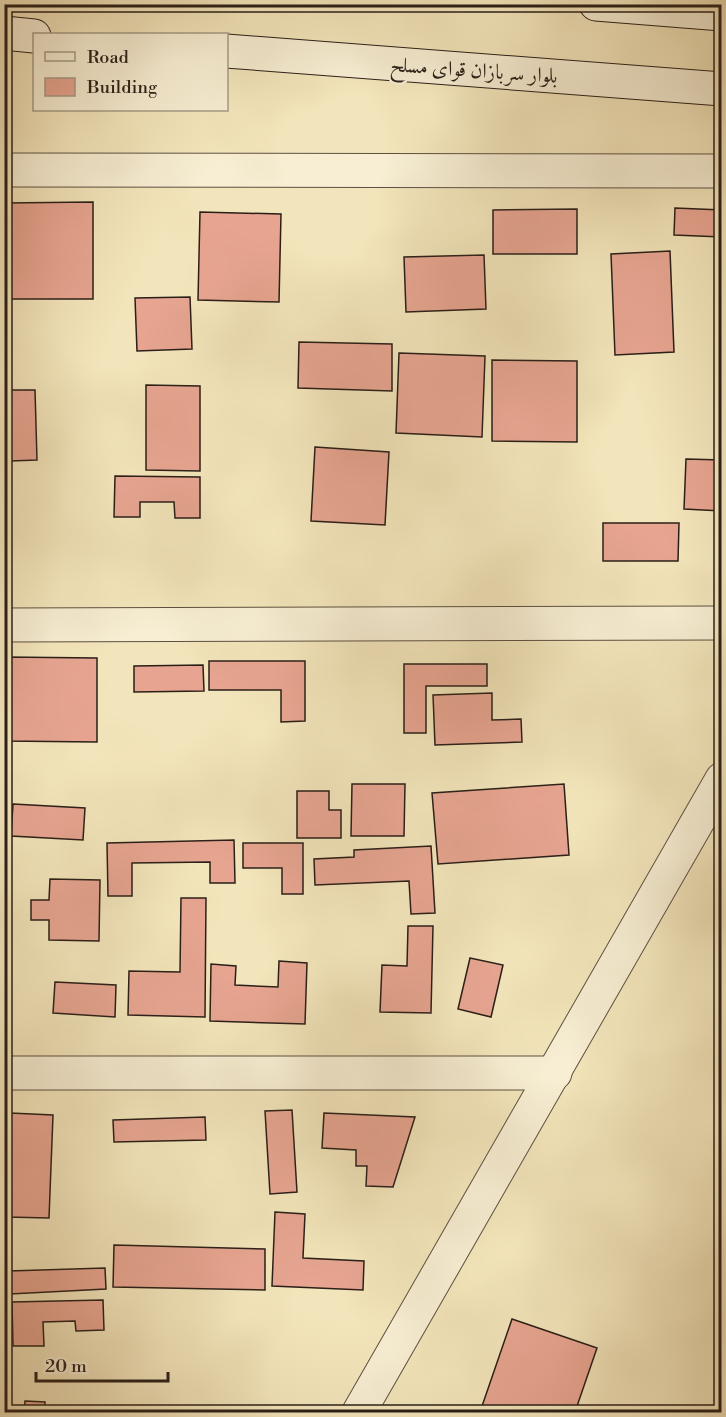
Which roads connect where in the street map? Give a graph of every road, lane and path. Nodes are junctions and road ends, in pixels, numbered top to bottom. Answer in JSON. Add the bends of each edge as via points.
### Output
{"nodes":[{"id":1,"x":596,"y":4,"type":"edge"},
{"id":2,"x":722,"y":14,"type":"edge"},
{"id":3,"x":4,"y":33,"type":"edge"},
{"id":4,"x":33,"y":36,"type":"edge"},
{"id":5,"x":228,"y":51,"type":"edge"},
{"id":6,"x":722,"y":89,"type":"edge"},
{"id":7,"x":4,"y":170,"type":"edge"},
{"id":8,"x":722,"y":171,"type":"edge"},
{"id":9,"x":722,"y":623,"type":"edge"},
{"id":10,"x":4,"y":625,"type":"edge"},
{"id":11,"x":722,"y":779,"type":"edge"},
{"id":12,"x":4,"y":1073,"type":"edge"},
{"id":13,"x":555,"y":1073,"type":"junction"},
{"id":14,"x":359,"y":1413,"type":"edge"}],
"edges":[{"from":1,"to":2,"type":"street"},
{"from":3,"to":4,"type":"street"},
{"from":5,"to":6,"type":"street","name":"بلوار سربازان قوای مسلح"},
{"from":7,"to":8,"type":"street"},
{"from":9,"to":10,"type":"street"},
{"from":11,"to":13,"type":"street"},
{"from":12,"to":13,"type":"street"},
{"from":13,"to":14,"type":"street"}]}
